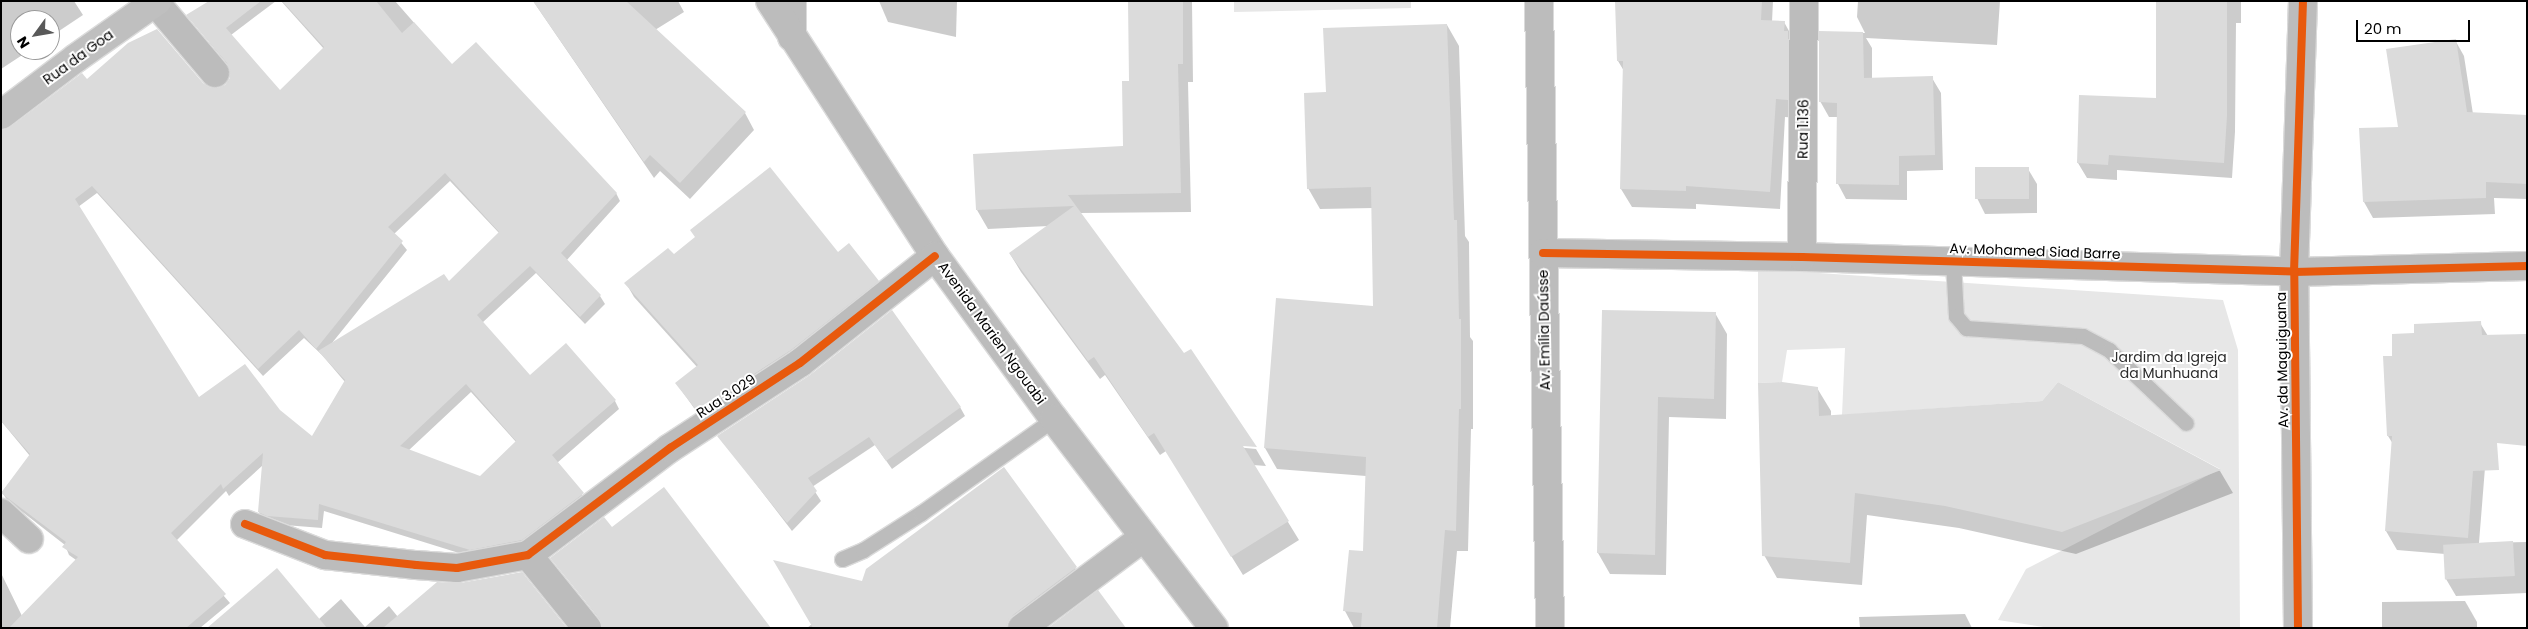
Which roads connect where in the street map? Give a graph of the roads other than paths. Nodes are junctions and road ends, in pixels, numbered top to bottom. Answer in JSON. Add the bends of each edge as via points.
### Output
{"nodes":[{"id":1,"x":770,"y":1,"type":"edge"},
{"id":2,"x":792,"y":1,"type":"edge"},
{"id":3,"x":1539,"y":1,"type":"edge"},
{"id":4,"x":1804,"y":1,"type":"edge"},
{"id":5,"x":2303,"y":1,"type":"edge"},
{"id":6,"x":156,"y":2,"type":"edge"},
{"id":7,"x":792,"y":37,"type":"junction"},
{"id":8,"x":215,"y":73,"type":"dead end"},
{"id":9,"x":1,"y":115,"type":"edge"},
{"id":10,"x":1543,"y":253,"type":"junction"},
{"id":11,"x":935,"y":256,"type":"junction"},
{"id":12,"x":1802,"y":256,"type":"junction"},
{"id":13,"x":1953,"y":261,"type":"junction"},
{"id":14,"x":2527,"y":266,"type":"edge"},
{"id":15,"x":2294,"y":272,"type":"junction"},
{"id":16,"x":1054,"y":419,"type":"junction"},
{"id":17,"x":2186,"y":423,"type":"dead end"},
{"id":18,"x":1,"y":513,"type":"edge"},
{"id":19,"x":245,"y":524,"type":"dead end"},
{"id":20,"x":1144,"y":537,"type":"junction"},
{"id":21,"x":29,"y":539,"type":"dead end"},
{"id":22,"x":528,"y":555,"type":"junction"},
{"id":23,"x":842,"y":559,"type":"dead end"},
{"id":24,"x":587,"y":628,"type":"edge"},
{"id":25,"x":1022,"y":628,"type":"edge"},
{"id":26,"x":1214,"y":628,"type":"edge"},
{"id":27,"x":1550,"y":628,"type":"edge"},
{"id":28,"x":2298,"y":628,"type":"edge"}],
"edges":[{"from":1,"to":7,"type":"street","name":"Avenida Marien Ngouabi"},
{"from":2,"to":7,"type":"street"},
{"from":3,"to":10,"type":"street","name":"Av. Emília Daússe"},
{"from":4,"to":12,"type":"street","name":"Rua 1.136"},
{"from":5,"to":15,"type":"street","name":"Av. da Maguiguana"},
{"from":6,"to":8,"type":"street"},
{"from":6,"to":9,"type":"street","name":"Rua da Goa"},
{"from":7,"to":11,"type":"street","name":"Avenida Marien Ngouabi"},
{"from":10,"to":12,"type":"street","name":"Av. Mohamed Siad Barre"},
{"from":10,"to":27,"type":"street","name":"Av. Emília Daússe"},
{"from":11,"to":16,"type":"street","name":"Avenida Marien Ngouabi"},
{"from":11,"to":22,"type":"street","name":"Rua 3.029","via":[[800,363],[670,448]]},
{"from":12,"to":13,"type":"street","name":"Av. Mohamed Siad Barre"},
{"from":13,"to":15,"type":"street","name":"Av. Mohamed Siad Barre"},
{"from":13,"to":17,"type":"lane","via":[[1956,316],[1966,328],[2083,336],[2109,350]]},
{"from":14,"to":15,"type":"street","name":"Av. Mohamed Siad Barre"},
{"from":15,"to":28,"type":"street","name":"Av. da Maguiguana"},
{"from":16,"to":20,"type":"street","name":"Avenida Marien Ngouabi"},
{"from":16,"to":23,"type":"lane","via":[[921,514]]},
{"from":18,"to":21,"type":"street"},
{"from":19,"to":22,"type":"street","via":[[325,555],[416,566],[457,568]]},
{"from":20,"to":25,"type":"street"},
{"from":20,"to":26,"type":"street","name":"Avenida Marien Ngouabi"},
{"from":22,"to":24,"type":"street"}]}
